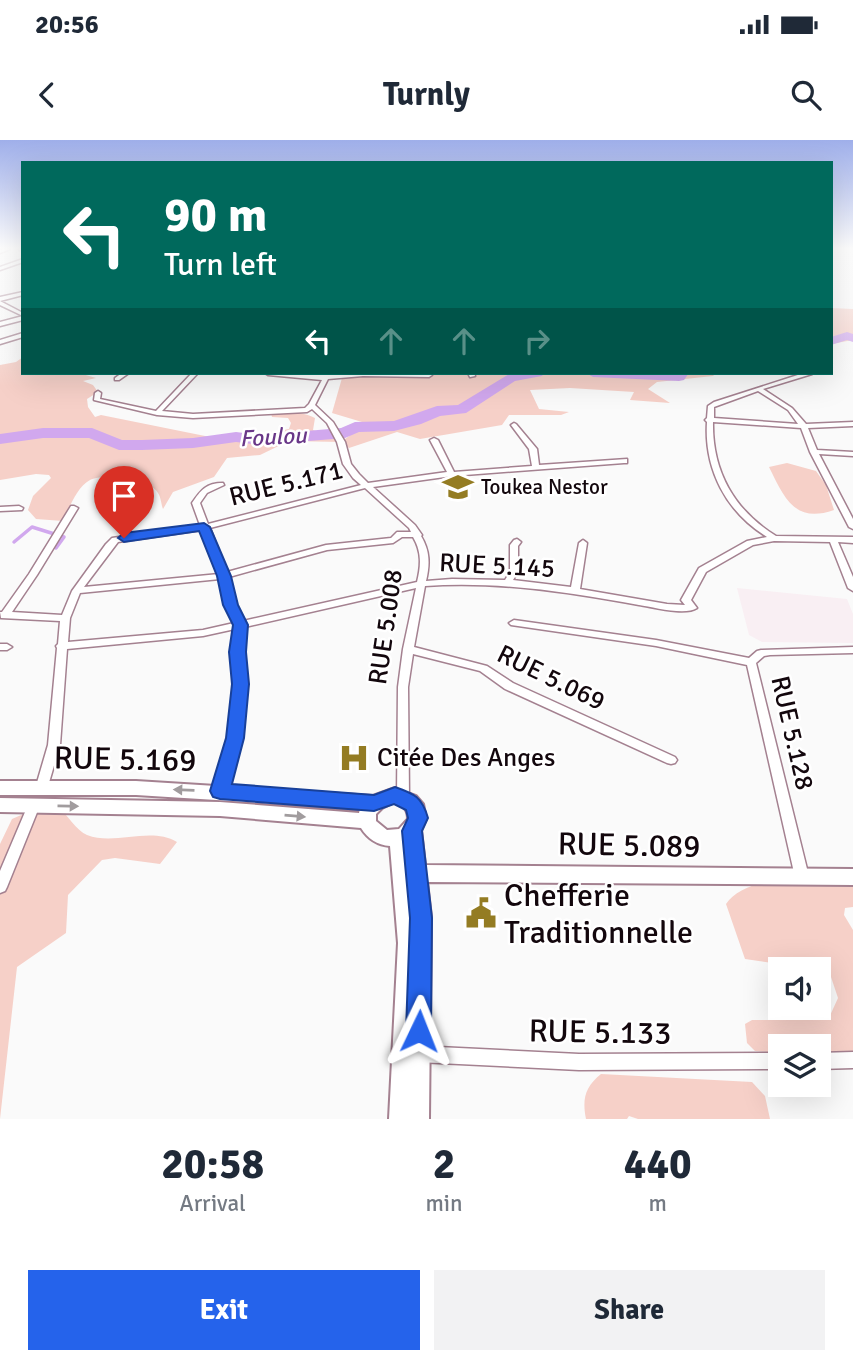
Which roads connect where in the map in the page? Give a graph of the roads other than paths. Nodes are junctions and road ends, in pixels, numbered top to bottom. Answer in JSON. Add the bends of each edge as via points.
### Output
{"nodes":[{"id":1,"x":18,"y":295,"type":"edge"},
{"id":2,"x":0,"y":301,"type":"edge"},
{"id":3,"x":21,"y":313,"type":"edge"},
{"id":4,"x":21,"y":314,"type":"edge"},
{"id":5,"x":0,"y":324,"type":"edge"},
{"id":6,"x":21,"y":336,"type":"edge"},
{"id":7,"x":0,"y":342,"type":"edge"},
{"id":8,"x":122,"y":375,"type":"edge"},
{"id":9,"x":193,"y":375,"type":"edge"},
{"id":10,"x":306,"y":375,"type":"edge"},
{"id":11,"x":344,"y":375,"type":"edge"},
{"id":12,"x":396,"y":375,"type":"edge"},
{"id":13,"x":804,"y":375,"type":"edge"},
{"id":14,"x":325,"y":376,"type":"edge"},
{"id":15,"x":429,"y":376,"type":"dead end"},
{"id":16,"x":117,"y":379,"type":"dead end"},
{"id":17,"x":760,"y":390,"type":"junction"},
{"id":18,"x":98,"y":393,"type":"dead end"},
{"id":19,"x":312,"y":405,"type":"junction"},
{"id":20,"x":157,"y":413,"type":"junction"},
{"id":21,"x":708,"y":420,"type":"junction"},
{"id":22,"x":853,"y":424,"type":"edge"},
{"id":23,"x":514,"y":425,"type":"dead end"},
{"id":24,"x":804,"y":426,"type":"junction"},
{"id":25,"x":434,"y":440,"type":"dead end"},
{"id":26,"x":814,"y":452,"type":"junction"},
{"id":27,"x":853,"y":454,"type":"edge"},
{"id":28,"x":624,"y":461,"type":"dead end"},
{"id":29,"x":536,"y":467,"type":"junction"},
{"id":30,"x":452,"y":474,"type":"junction"},
{"id":31,"x":220,"y":485,"type":"dead end"},
{"id":32,"x":365,"y":486,"type":"junction"},
{"id":33,"x":19,"y":508,"type":"dead end"},
{"id":34,"x":74,"y":508,"type":"dead end"},
{"id":35,"x":0,"y":509,"type":"edge"},
{"id":36,"x":204,"y":527,"type":"junction"},
{"id":37,"x":853,"y":527,"type":"edge"},
{"id":38,"x":418,"y":535,"type":"junction"},
{"id":39,"x":774,"y":538,"type":"junction"},
{"id":40,"x":833,"y":539,"type":"junction"},
{"id":41,"x":853,"y":540,"type":"edge"},
{"id":42,"x":517,"y":542,"type":"dead end"},
{"id":43,"x":583,"y":542,"type":"dead end"},
{"id":44,"x":224,"y":576,"type":"junction"},
{"id":45,"x":507,"y":583,"type":"junction"},
{"id":46,"x":421,"y":584,"type":"junction"},
{"id":47,"x":853,"y":588,"type":"edge"},
{"id":48,"x":77,"y":591,"type":"junction"},
{"id":49,"x":575,"y":591,"type":"junction"},
{"id":50,"x":2,"y":615,"type":"edge"},
{"id":51,"x":65,"y":618,"type":"junction"},
{"id":52,"x":514,"y":623,"type":"dead end"},
{"id":53,"x":240,"y":625,"type":"junction"},
{"id":54,"x":61,"y":646,"type":"junction"},
{"id":55,"x":408,"y":649,"type":"junction"},
{"id":56,"x":853,"y":650,"type":"edge"},
{"id":57,"x":751,"y":662,"type":"junction"},
{"id":58,"x":671,"y":760,"type":"dead end"},
{"id":59,"x":42,"y":786,"type":"junction"},
{"id":60,"x":0,"y":788,"type":"edge"},
{"id":61,"x":220,"y":791,"type":"junction"},
{"id":62,"x":402,"y":797,"type":"junction"},
{"id":63,"x":374,"y":803,"type":"junction"},
{"id":64,"x":0,"y":805,"type":"edge"},
{"id":65,"x":34,"y":805,"type":"junction"},
{"id":66,"x":367,"y":821,"type":"junction"},
{"id":67,"x":405,"y":834,"type":"junction"},
{"id":68,"x":411,"y":872,"type":"junction"},
{"id":69,"x":802,"y":877,"type":"junction"},
{"id":70,"x":853,"y":877,"type":"edge"},
{"id":71,"x":0,"y":887,"type":"edge"},
{"id":72,"x":418,"y":1054,"type":"junction"},
{"id":73,"x":853,"y":1060,"type":"edge"},
{"id":74,"x":768,"y":1061,"type":"edge"},
{"id":75,"x":831,"y":1061,"type":"edge"},
{"id":76,"x":401,"y":1119,"type":"edge"},
{"id":77,"x":417,"y":1119,"type":"edge"}],
"edges":[{"from":1,"to":2,"type":"street"},
{"from":2,"to":3,"type":"street"},
{"from":4,"to":5,"type":"street"},
{"from":6,"to":7,"type":"street"},
{"from":8,"to":16,"type":"street"},
{"from":9,"to":20,"type":"street"},
{"from":10,"to":14,"type":"street"},
{"from":11,"to":14,"type":"street"},
{"from":12,"to":15,"type":"street"},
{"from":13,"to":17,"type":"street"},
{"from":14,"to":19,"type":"street"},
{"from":17,"to":21,"type":"street","via":[[713,402]]},
{"from":17,"to":24,"type":"street","via":[[790,410]]},
{"from":18,"to":20,"type":"street","via":[[97,400]]},
{"from":19,"to":20,"type":"street","via":[[307,410],[193,416]]},
{"from":19,"to":32,"type":"street","name":"RUE 5.008","via":[[330,422],[342,455]]},
{"from":21,"to":24,"type":"street"},
{"from":21,"to":39,"type":"street","via":[[712,459],[723,481],[756,528]]},
{"from":22,"to":24,"type":"street"},
{"from":23,"to":29,"type":"street","via":[[533,449]]},
{"from":24,"to":26,"type":"street"},
{"from":25,"to":30,"type":"street"},
{"from":26,"to":27,"type":"street"},
{"from":26,"to":37,"type":"street"},
{"from":28,"to":29,"type":"street","name":"RUE 5.171"},
{"from":29,"to":30,"type":"street","name":"RUE 5.171"},
{"from":30,"to":32,"type":"street","name":"RUE 5.171"},
{"from":31,"to":36,"type":"street","via":[[204,491],[196,503]]},
{"from":32,"to":36,"type":"street","name":"RUE 5.171"},
{"from":32,"to":38,"type":"street","name":"RUE 5.008"},
{"from":33,"to":35,"type":"street"},
{"from":34,"to":50,"type":"street"},
{"from":36,"to":44,"type":"street"},
{"from":36,"to":48,"type":"street","name":"RUE 5.171","via":[[115,540]]},
{"from":38,"to":44,"type":"street","via":[[400,534],[393,540],[326,548]]},
{"from":38,"to":46,"type":"street","name":"RUE 5.008","via":[[425,566]]},
{"from":39,"to":40,"type":"street","name":"RUE 5.145"},
{"from":39,"to":49,"type":"street","name":"RUE 5.145","via":[[750,543],[702,570],[685,600],[692,608]]},
{"from":40,"to":41,"type":"street","name":"RUE 5.145"},
{"from":40,"to":47,"type":"street"},
{"from":42,"to":45,"type":"street","via":[[514,572]]},
{"from":43,"to":49,"type":"street"},
{"from":44,"to":48,"type":"street"},
{"from":44,"to":53,"type":"street"},
{"from":45,"to":46,"type":"street","name":"RUE 5.145"},
{"from":45,"to":49,"type":"street","name":"RUE 5.145"},
{"from":46,"to":53,"type":"street","name":"RUE 5.145"},
{"from":46,"to":55,"type":"street","name":"RUE 5.008"},
{"from":48,"to":51,"type":"street","name":"RUE 5.171"},
{"from":50,"to":51,"type":"street"},
{"from":51,"to":54,"type":"street","name":"RUE 5.171"},
{"from":52,"to":57,"type":"street"},
{"from":53,"to":54,"type":"street","name":"RUE 5.145"},
{"from":53,"to":61,"type":"street","via":[[240,709]]},
{"from":54,"to":59,"type":"street","name":"RUE 5.171","via":[[54,745]]},
{"from":55,"to":58,"type":"street","name":"RUE 5.069","via":[[483,668],[509,686]]},
{"from":55,"to":62,"type":"street","name":"RUE 5.008"},
{"from":56,"to":57,"type":"street","name":"RUE 5.128","via":[[761,653]]},
{"from":57,"to":69,"type":"street","name":"RUE 5.128"},
{"from":59,"to":60,"type":"main road","name":"RUE 5.169"},
{"from":61,"to":59,"type":"main road","name":"RUE 5.169","one_way":true},
{"from":61,"to":63,"type":"main road","name":"RUE 5.169"},
{"from":62,"to":63,"type":"main road","via":[[387,796]]},
{"from":62,"to":67,"type":"main road","via":[[414,805],[418,818]]},
{"from":63,"to":66,"type":"main road"},
{"from":64,"to":65,"type":"main road","name":"RUE 5.169"},
{"from":65,"to":66,"type":"main road","name":"RUE 5.169","one_way":true,"via":[[220,809]]},
{"from":65,"to":71,"type":"street"},
{"from":66,"to":67,"type":"main road","via":[[382,837]]},
{"from":67,"to":68,"type":"main road"},
{"from":68,"to":69,"type":"main road","name":"RUE 5.089"},
{"from":68,"to":72,"type":"main road","via":[[422,952]]},
{"from":68,"to":76,"type":"main road"},
{"from":69,"to":70,"type":"main road","name":"RUE 5.089"},
{"from":72,"to":74,"type":"street","name":"RUE 5.133","via":[[579,1062]]},
{"from":72,"to":77,"type":"main road"},
{"from":73,"to":75,"type":"street"}]}
